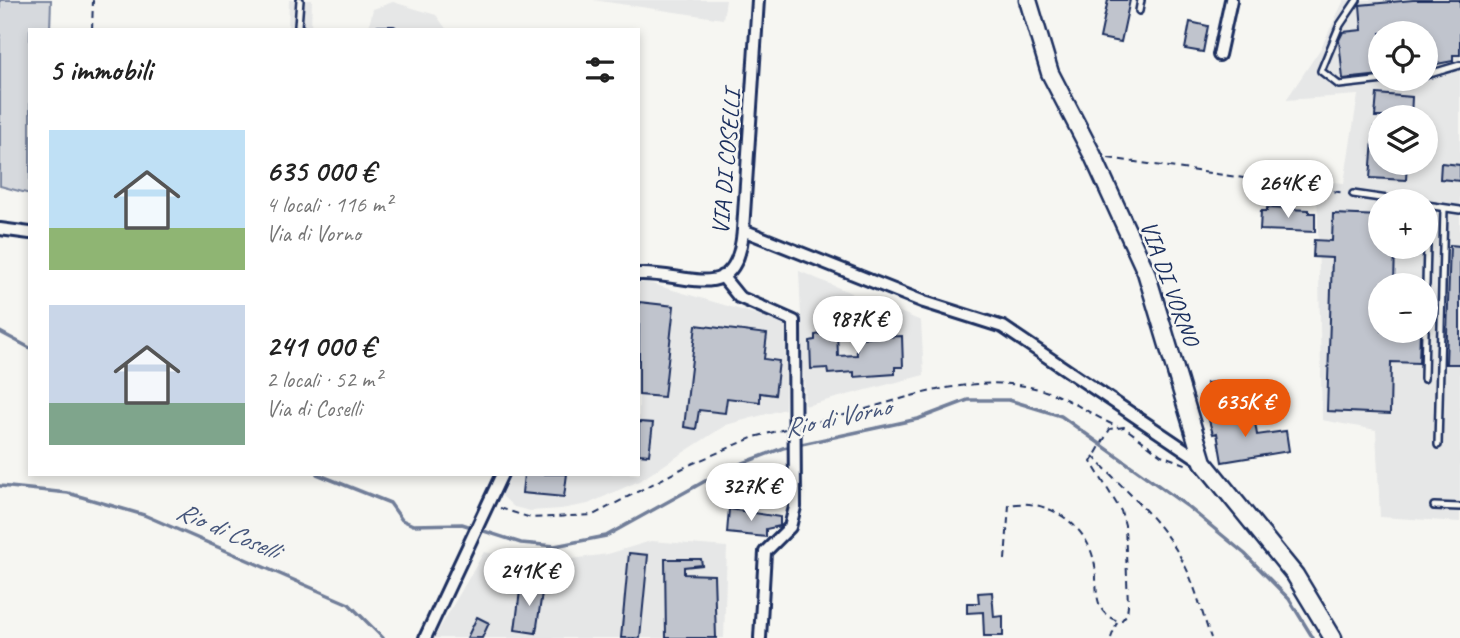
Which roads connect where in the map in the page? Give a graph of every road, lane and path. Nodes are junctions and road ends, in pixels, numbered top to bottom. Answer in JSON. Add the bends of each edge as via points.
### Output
{"nodes":[{"id":1,"x":93,"y":0,"type":"edge"},
{"id":2,"x":300,"y":0,"type":"edge"},
{"id":3,"x":758,"y":0,"type":"edge"},
{"id":4,"x":1028,"y":0,"type":"edge"},
{"id":5,"x":1141,"y":0,"type":"edge"},
{"id":6,"x":1231,"y":0,"type":"edge"},
{"id":7,"x":1357,"y":0,"type":"edge"},
{"id":8,"x":1139,"y":11,"type":"dead end"},
{"id":9,"x":92,"y":28,"type":"edge"},
{"id":10,"x":299,"y":28,"type":"edge"},
{"id":11,"x":1219,"y":55,"type":"dead end"},
{"id":12,"x":1460,"y":65,"type":"edge"},
{"id":13,"x":1438,"y":71,"type":"edge"},
{"id":14,"x":1368,"y":82,"type":"edge"},
{"id":15,"x":1093,"y":156,"type":"junction"},
{"id":16,"x":1353,"y":194,"type":"joint"},
{"id":17,"x":1368,"y":196,"type":"edge"},
{"id":18,"x":1438,"y":207,"type":"edge"},
{"id":19,"x":1444,"y":208,"type":"junction"},
{"id":20,"x":1460,"y":210,"type":"edge"},
{"id":21,"x":0,"y":229,"type":"edge"},
{"id":22,"x":743,"y":230,"type":"junction"},
{"id":23,"x":28,"y":233,"type":"edge"},
{"id":24,"x":640,"y":274,"type":"edge"},
{"id":25,"x":722,"y":276,"type":"junction"},
{"id":26,"x":1425,"y":343,"type":"edge"},
{"id":27,"x":1424,"y":379,"type":"dead end"},
{"id":28,"x":1118,"y":427,"type":"junction"},
{"id":29,"x":795,"y":432,"type":"junction"},
{"id":30,"x":1438,"y":445,"type":"dead end"},
{"id":31,"x":1092,"y":455,"type":"junction"},
{"id":32,"x":1203,"y":462,"type":"junction"},
{"id":33,"x":501,"y":476,"type":"edge"},
{"id":34,"x":487,"y":503,"type":"junction"},
{"id":35,"x":1434,"y":506,"type":"dead end"},
{"id":36,"x":1460,"y":507,"type":"edge"},
{"id":37,"x":1005,"y":560,"type":"dead end"},
{"id":38,"x":1118,"y":621,"type":"junction"},
{"id":39,"x":425,"y":638,"type":"edge"},
{"id":40,"x":760,"y":638,"type":"edge"},
{"id":41,"x":1111,"y":638,"type":"edge"},
{"id":42,"x":1211,"y":638,"type":"edge"},
{"id":43,"x":1333,"y":638,"type":"edge"}],
"edges":[{"from":1,"to":9,"type":"path"},
{"from":2,"to":10,"type":"lane"},
{"from":3,"to":22,"type":"street","name":"VIA DI COSELLI"},
{"from":4,"to":15,"type":"street","name":"VIA DI VORNO","via":[[1050,73]]},
{"from":5,"to":8,"type":"lane"},
{"from":6,"to":11,"type":"street"},
{"from":7,"to":14,"type":"lane","via":[[1340,25],[1321,71],[1339,85]]},
{"from":12,"to":13,"type":"lane"},
{"from":15,"to":16,"type":"path"},
{"from":15,"to":32,"type":"street","name":"VIA DI VORNO","via":[[1164,322]]},
{"from":16,"to":17,"type":"lane"},
{"from":18,"to":19,"type":"lane"},
{"from":19,"to":20,"type":"lane"},
{"from":19,"to":30,"type":"lane"},
{"from":21,"to":23,"type":"street"},
{"from":22,"to":25,"type":"street","name":"VIA DI COSELLI","via":[[738,257]]},
{"from":22,"to":32,"type":"street","via":[[924,302],[1003,327]]},
{"from":24,"to":25,"type":"street","via":[[708,283]]},
{"from":25,"to":29,"type":"street","via":[[739,297],[794,321]]},
{"from":26,"to":27,"type":"lane"},
{"from":28,"to":29,"type":"path","via":[[1044,390],[988,384],[961,386]]},
{"from":28,"to":31,"type":"path","via":[[1110,429]]},
{"from":28,"to":32,"type":"path","via":[[1173,461],[1187,465]]},
{"from":29,"to":34,"type":"path","via":[[754,437],[593,514],[531,518]]},
{"from":29,"to":40,"type":"street","via":[[794,519],[765,552]]},
{"from":31,"to":38,"type":"path","via":[[1094,470],[1125,525],[1128,605],[1127,614]]},
{"from":31,"to":42,"type":"path","via":[[1125,486],[1171,542],[1192,582]]},
{"from":32,"to":43,"type":"street","name":"VIA DI VORNO","via":[[1295,575]]},
{"from":33,"to":34,"type":"street"},
{"from":34,"to":39,"type":"street"},
{"from":35,"to":36,"type":"lane"},
{"from":37,"to":38,"type":"path","via":[[1009,505],[1026,502],[1050,507],[1084,539],[1093,556],[1099,605]]},
{"from":38,"to":41,"type":"path"}]}
